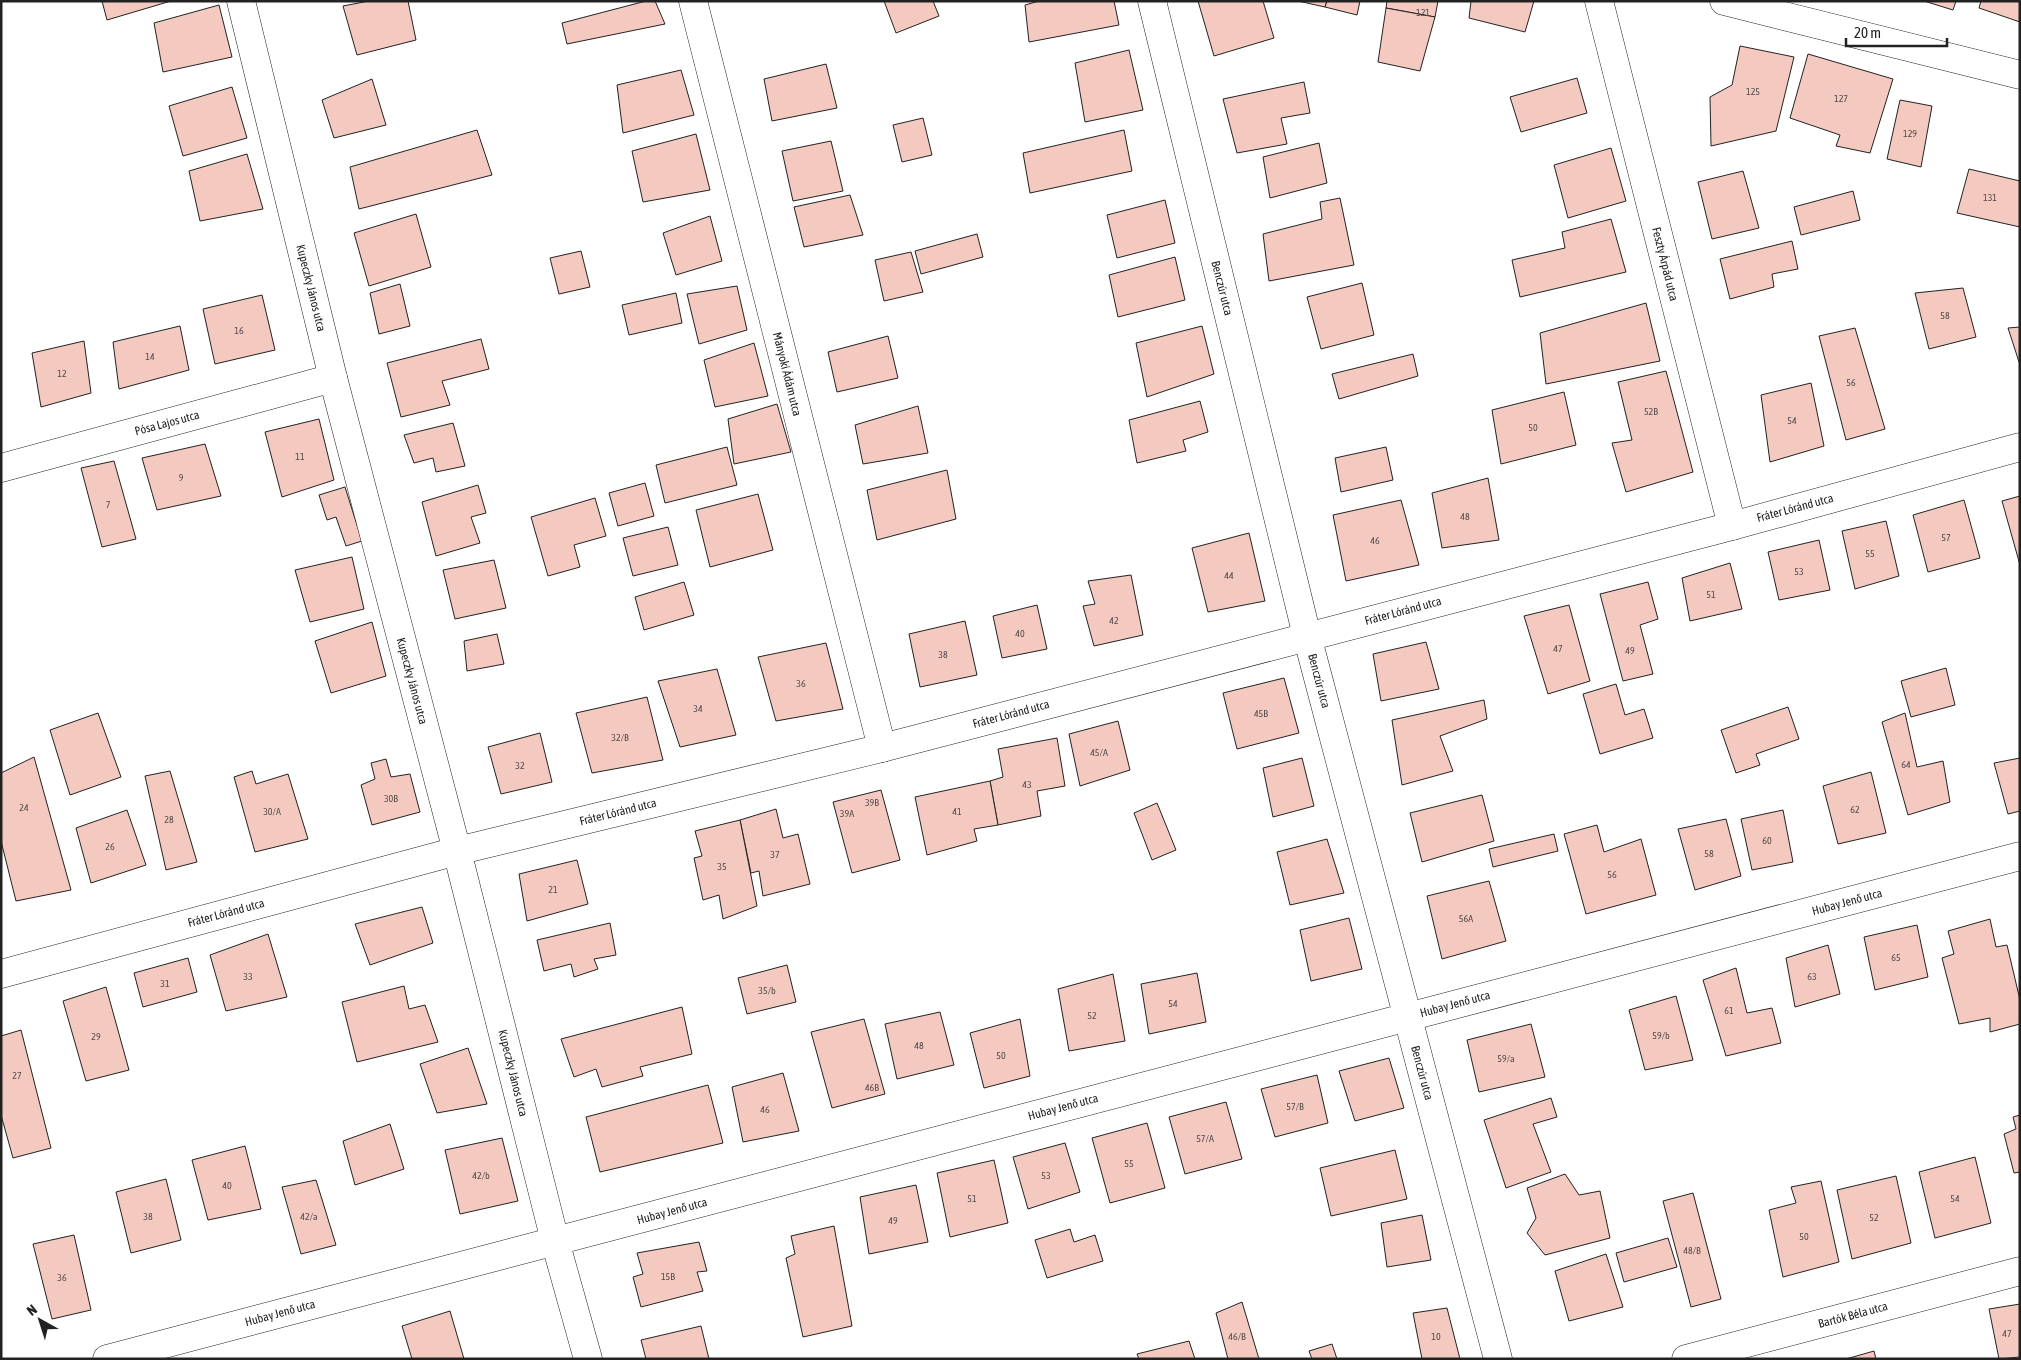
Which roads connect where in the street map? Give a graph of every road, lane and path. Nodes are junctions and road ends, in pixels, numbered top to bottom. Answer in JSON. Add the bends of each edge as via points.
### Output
{"nodes":[{"id":1,"x":241,"y":1,"type":"edge"},
{"id":2,"x":693,"y":1,"type":"edge"},
{"id":3,"x":1152,"y":1,"type":"edge"},
{"id":4,"x":1599,"y":1,"type":"edge"},
{"id":5,"x":1724,"y":1,"type":"edge"},
{"id":6,"x":2020,"y":75,"type":"edge"},
{"id":7,"x":333,"y":378,"type":"junction"},
{"id":8,"x":2020,"y":447,"type":"edge"},
{"id":9,"x":1,"y":468,"type":"edge"},
{"id":10,"x":1732,"y":526,"type":"junction"},
{"id":11,"x":1308,"y":636,"type":"junction"},
{"id":12,"x":882,"y":748,"type":"junction"},
{"id":13,"x":457,"y":851,"type":"junction"},
{"id":14,"x":2020,"y":856,"type":"edge"},
{"id":15,"x":1,"y":974,"type":"edge"},
{"id":16,"x":1407,"y":1017,"type":"junction"},
{"id":17,"x":555,"y":1241,"type":"junction"},
{"id":18,"x":2020,"y":1271,"type":"edge"},
{"id":19,"x":107,"y":1359,"type":"edge"},
{"id":20,"x":588,"y":1359,"type":"edge"},
{"id":21,"x":1498,"y":1359,"type":"edge"},
{"id":22,"x":1686,"y":1359,"type":"edge"}],
"edges":[{"from":1,"to":7,"type":"street","name":"Kupeczky János utca"},
{"from":2,"to":12,"type":"street","name":"Mányoki Ádám utca"},
{"from":3,"to":11,"type":"street","name":"Benczúr utca"},
{"from":4,"to":10,"type":"street","name":"Feszty Árpád utca"},
{"from":5,"to":6,"type":"street"},
{"from":7,"to":9,"type":"street","name":"Pósa Lajos utca"},
{"from":7,"to":13,"type":"street","name":"Kupeczky János utca"},
{"from":8,"to":10,"type":"street","name":"Fráter Lóránd utca"},
{"from":10,"to":11,"type":"street","name":"Fráter Lóránd utca"},
{"from":11,"to":12,"type":"street","name":"Fráter Lóránd utca"},
{"from":11,"to":16,"type":"street","name":"Benczúr utca"},
{"from":12,"to":13,"type":"street","name":"Fráter Lóránd utca"},
{"from":13,"to":15,"type":"street","name":"Fráter Lóránd utca"},
{"from":13,"to":17,"type":"street","name":"Kupeczky János utca"},
{"from":14,"to":16,"type":"street","name":"Hubay Jenő utca"},
{"from":16,"to":17,"type":"street","name":"Hubay Jenő utca"},
{"from":16,"to":21,"type":"street","name":"Benczúr utca"},
{"from":17,"to":19,"type":"street","name":"Hubay Jenő utca"},
{"from":17,"to":20,"type":"street","name":"Kupeczky János utca"},
{"from":18,"to":22,"type":"street","name":"Bartók Béla utca"}]}
